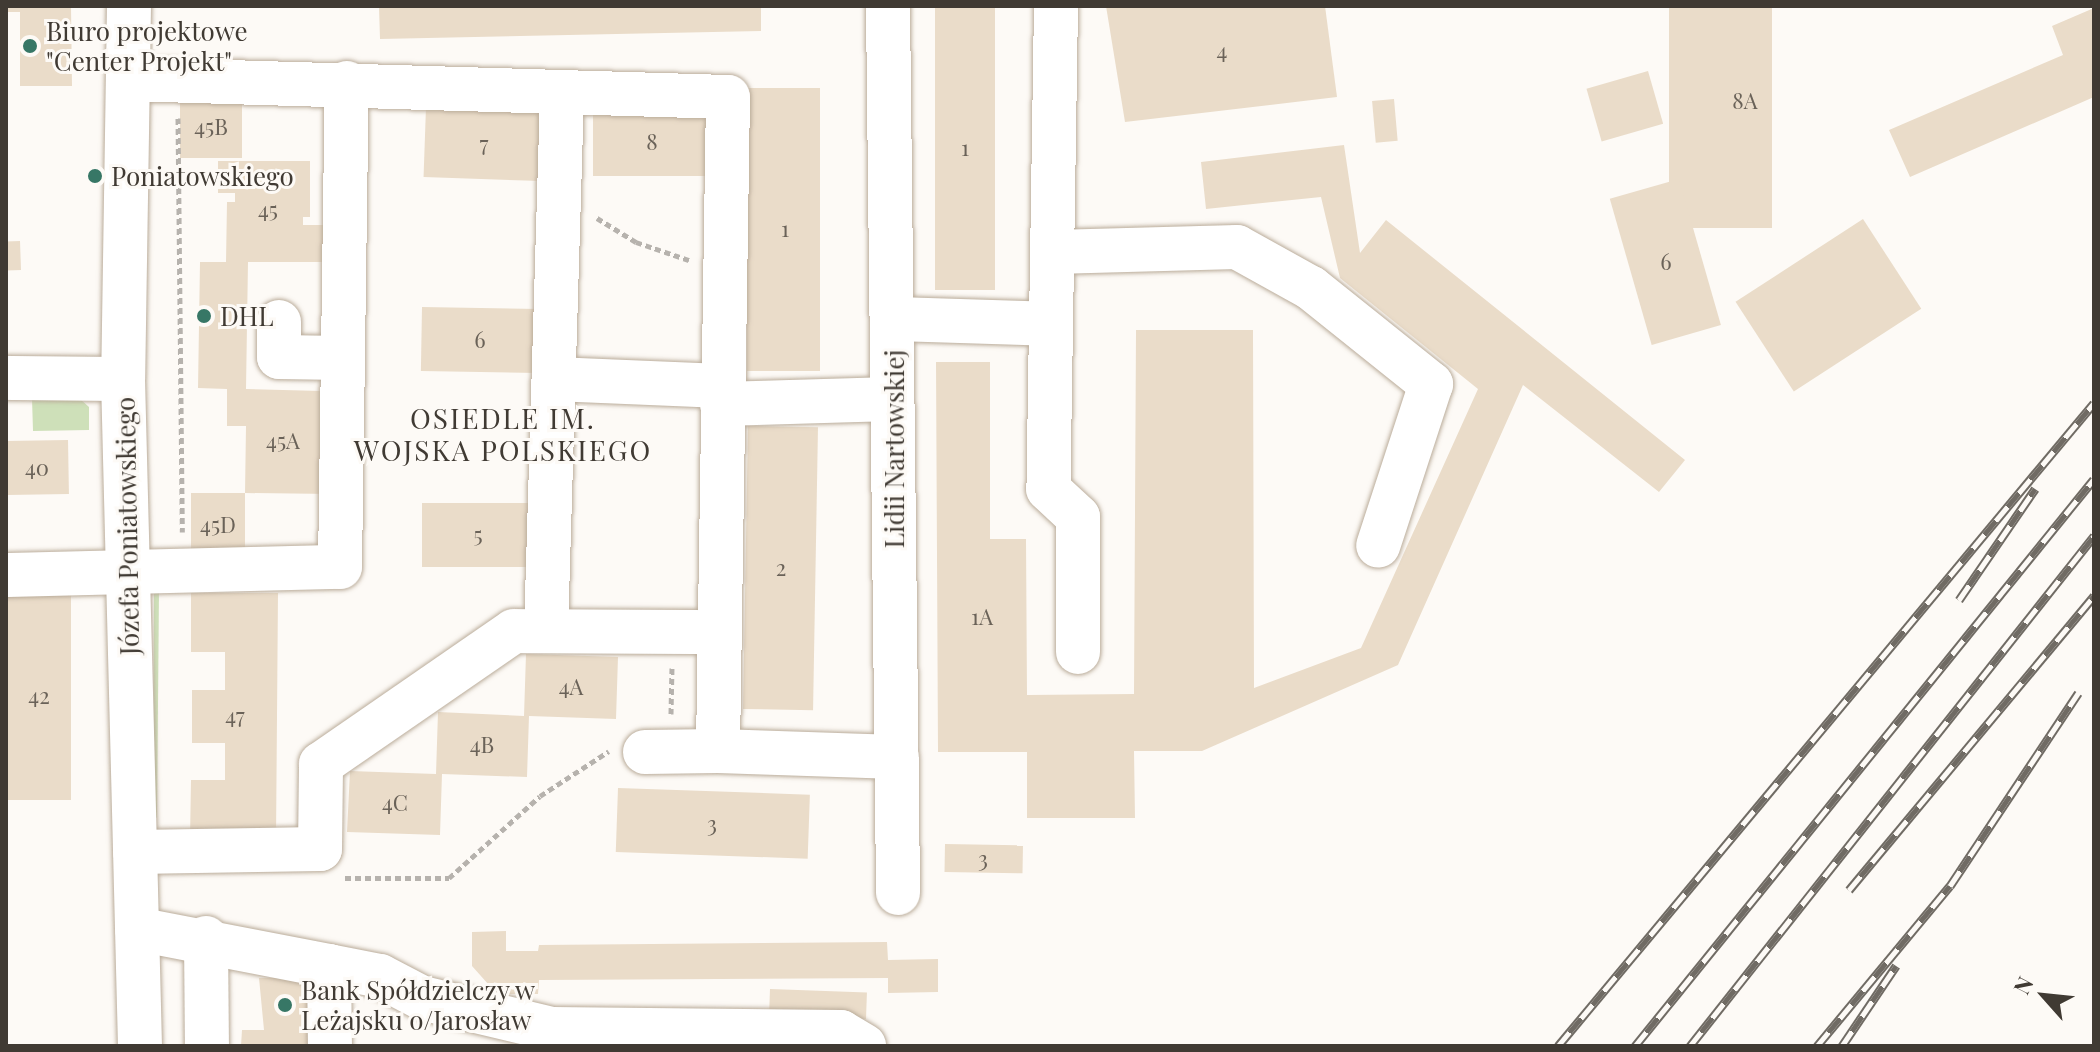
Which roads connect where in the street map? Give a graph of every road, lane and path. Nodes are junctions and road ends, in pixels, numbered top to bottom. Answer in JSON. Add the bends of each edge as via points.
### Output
{"nodes":[{"id":1,"x":129,"y":6,"type":"edge"},
{"id":2,"x":888,"y":6,"type":"edge"},
{"id":3,"x":1056,"y":6,"type":"edge"},
{"id":4,"x":148,"y":79,"type":"junction"},
{"id":5,"x":347,"y":83,"type":"junction"},
{"id":6,"x":562,"y":96,"type":"junction"},
{"id":7,"x":560,"y":190,"type":"junction"},
{"id":8,"x":1054,"y":252,"type":"junction"},
{"id":9,"x":724,"y":271,"type":"junction"},
{"id":10,"x":894,"y":319,"type":"junction"},
{"id":11,"x":279,"y":322,"type":"dead end"},
{"id":12,"x":1050,"y":324,"type":"junction"},
{"id":13,"x":343,"y":358,"type":"junction"},
{"id":14,"x":6,"y":378,"type":"edge"},
{"id":15,"x":123,"y":379,"type":"junction"},
{"id":16,"x":554,"y":379,"type":"junction"},
{"id":17,"x":722,"y":395,"type":"junction"},
{"id":18,"x":892,"y":399,"type":"junction"},
{"id":19,"x":1378,"y":546,"type":"dead end"},
{"id":20,"x":6,"y":575,"type":"edge"},
{"id":21,"x":149,"y":575,"type":"junction"},
{"id":22,"x":546,"y":631,"type":"junction"},
{"id":23,"x":718,"y":632,"type":"junction"},
{"id":24,"x":1078,"y":652,"type":"dead end"},
{"id":25,"x":673,"y":653,"type":"dead end"},
{"id":26,"x":658,"y":740,"type":"junction"},
{"id":27,"x":718,"y":751,"type":"junction"},
{"id":28,"x":897,"y":757,"type":"junction"},
{"id":29,"x":320,"y":849,"type":"junction"},
{"id":30,"x":135,"y":852,"type":"junction"},
{"id":31,"x":898,"y":893,"type":"dead end"},
{"id":32,"x":137,"y":929,"type":"junction"},
{"id":33,"x":206,"y":938,"type":"junction"},
{"id":34,"x":329,"y":966,"type":"junction"},
{"id":35,"x":140,"y":1046,"type":"edge"},
{"id":36,"x":207,"y":1046,"type":"edge"},
{"id":37,"x":330,"y":1046,"type":"edge"},
{"id":38,"x":864,"y":1046,"type":"edge"}],
"edges":[{"from":1,"to":4,"type":"street","name":"Józefa Poniatowskiego"},
{"from":2,"to":10,"type":"street","name":"Lidii Nartowskiej"},
{"from":3,"to":8,"type":"street"},
{"from":4,"to":5,"type":"street"},
{"from":4,"to":15,"type":"street","name":"Józefa Poniatowskiego"},
{"from":4,"to":21,"type":"path","via":[[178,92],[183,193],[182,566]]},
{"from":5,"to":6,"type":"street"},
{"from":5,"to":13,"type":"street"},
{"from":6,"to":7,"type":"street"},
{"from":6,"to":9,"type":"street","via":[[728,97]]},
{"from":7,"to":9,"type":"path","via":[[636,242]]},
{"from":7,"to":16,"type":"street"},
{"from":8,"to":12,"type":"street"},
{"from":8,"to":19,"type":"street","via":[[1237,247],[1311,288],[1431,384]]},
{"from":9,"to":17,"type":"street"},
{"from":10,"to":12,"type":"street"},
{"from":10,"to":18,"type":"street","name":"Lidii Nartowskiej"},
{"from":11,"to":13,"type":"street","via":[[279,357]]},
{"from":12,"to":24,"type":"street","via":[[1048,489],[1078,517]]},
{"from":13,"to":21,"type":"street","via":[[340,567]]},
{"from":14,"to":15,"type":"street"},
{"from":15,"to":21,"type":"street","name":"Józefa Poniatowskiego"},
{"from":16,"to":17,"type":"street"},
{"from":16,"to":22,"type":"street"},
{"from":17,"to":18,"type":"street"},
{"from":17,"to":23,"type":"street"},
{"from":18,"to":28,"type":"street","name":"Lidii Nartowskiej"},
{"from":20,"to":21,"type":"street"},
{"from":21,"to":30,"type":"street","name":"Józefa Poniatowskiego"},
{"from":22,"to":23,"type":"street"},
{"from":22,"to":29,"type":"street","via":[[514,631],[321,764]]},
{"from":23,"to":27,"type":"street"},
{"from":25,"to":26,"type":"path"},
{"from":26,"to":27,"type":"street"},
{"from":26,"to":29,"type":"path","via":[[605,752],[540,796],[445,880],[330,877]]},
{"from":27,"to":28,"type":"street"},
{"from":28,"to":31,"type":"street","name":"Lidii Nartowskiej"},
{"from":29,"to":30,"type":"street"},
{"from":30,"to":32,"type":"street","name":"Józefa Poniatowskiego"},
{"from":32,"to":33,"type":"street"},
{"from":32,"to":35,"type":"street","name":"Józefa Poniatowskiego"},
{"from":33,"to":34,"type":"street"},
{"from":33,"to":36,"type":"street"},
{"from":34,"to":37,"type":"street"},
{"from":34,"to":38,"type":"street","via":[[380,976],[422,998],[552,1029],[841,1032]]}]}
